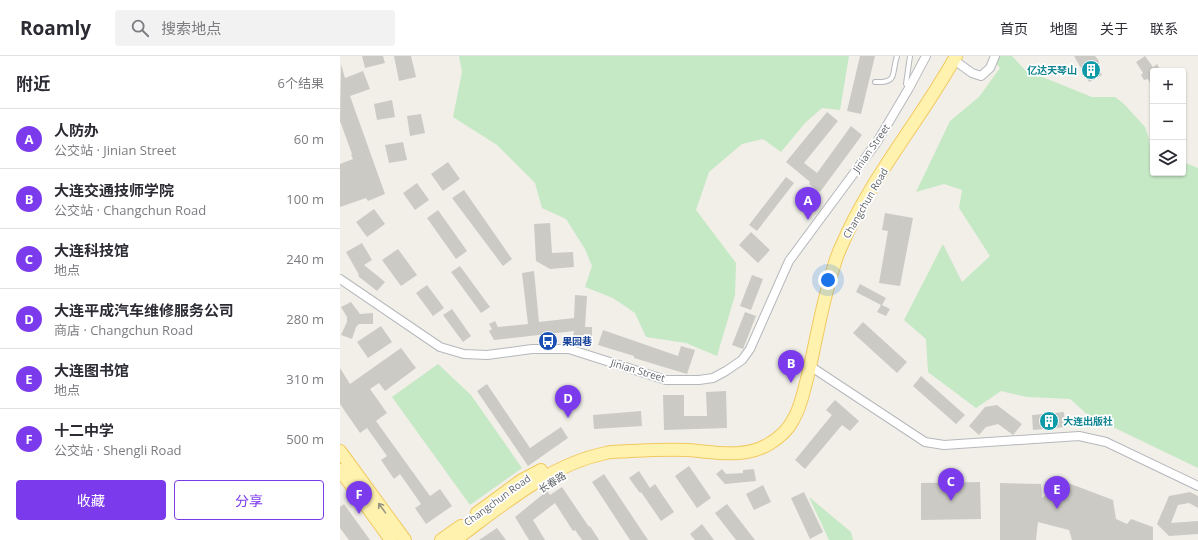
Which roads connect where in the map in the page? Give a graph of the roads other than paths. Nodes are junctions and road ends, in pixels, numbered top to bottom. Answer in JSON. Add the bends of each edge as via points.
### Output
{"nodes":[{"id":1,"x":897,"y":56,"type":"edge"},
{"id":2,"x":910,"y":56,"type":"edge"},
{"id":3,"x":926,"y":56,"type":"edge"},
{"id":4,"x":994,"y":56,"type":"edge"},
{"id":5,"x":955,"y":58,"type":"edge"},
{"id":6,"x":875,"y":82,"type":"dead end"},
{"id":7,"x":909,"y":88,"type":"junction"},
{"id":8,"x":340,"y":279,"type":"edge"},
{"id":9,"x":810,"y":366,"type":"junction"},
{"id":10,"x":647,"y":450,"type":"junction"},
{"id":11,"x":340,"y":451,"type":"edge"},
{"id":12,"x":340,"y":470,"type":"edge"},
{"id":13,"x":1198,"y":486,"type":"edge"},
{"id":14,"x":391,"y":540,"type":"edge"},
{"id":15,"x":405,"y":540,"type":"edge"},
{"id":16,"x":441,"y":540,"type":"edge"},
{"id":17,"x":455,"y":540,"type":"edge"},
{"id":18,"x":469,"y":540,"type":"edge"}],
"edges":[{"from":1,"to":6,"type":"lane","via":[[890,80]]},
{"from":2,"to":7,"type":"lane","via":[[906,84]]},
{"from":3,"to":7,"type":"street","name":"Jinian Street"},
{"from":4,"to":5,"type":"street","via":[[990,68],[981,76],[972,73]]},
{"from":5,"to":9,"type":"main road","name":"Changchun Road","via":[[849,228],[829,282]]},
{"from":7,"to":8,"type":"street","name":"Jinian Street","via":[[877,142],[789,261],[750,349],[742,360],[713,378],[666,380],[568,349],[532,349],[486,355],[464,354],[440,347]]},
{"from":9,"to":10,"type":"main road","name":"Changchun Road","via":[[793,421],[779,437],[767,445],[754,451],[739,453]]},
{"from":9,"to":13,"type":"street","via":[[925,442],[944,445],[1079,436],[1106,442]]},
{"from":10,"to":16,"type":"main road","name":"Changchun Road","via":[[628,446],[610,447],[589,450],[556,461],[522,480]]},
{"from":10,"to":17,"type":"main road","name":"Changchun Road","via":[[608,453],[579,460],[554,471]]},
{"from":10,"to":18,"type":"main road","name":"长春路","via":[[594,462],[562,474]]},
{"from":15,"to":11,"type":"main road","one_way":true},
{"from":12,"to":14,"type":"main road"}]}
